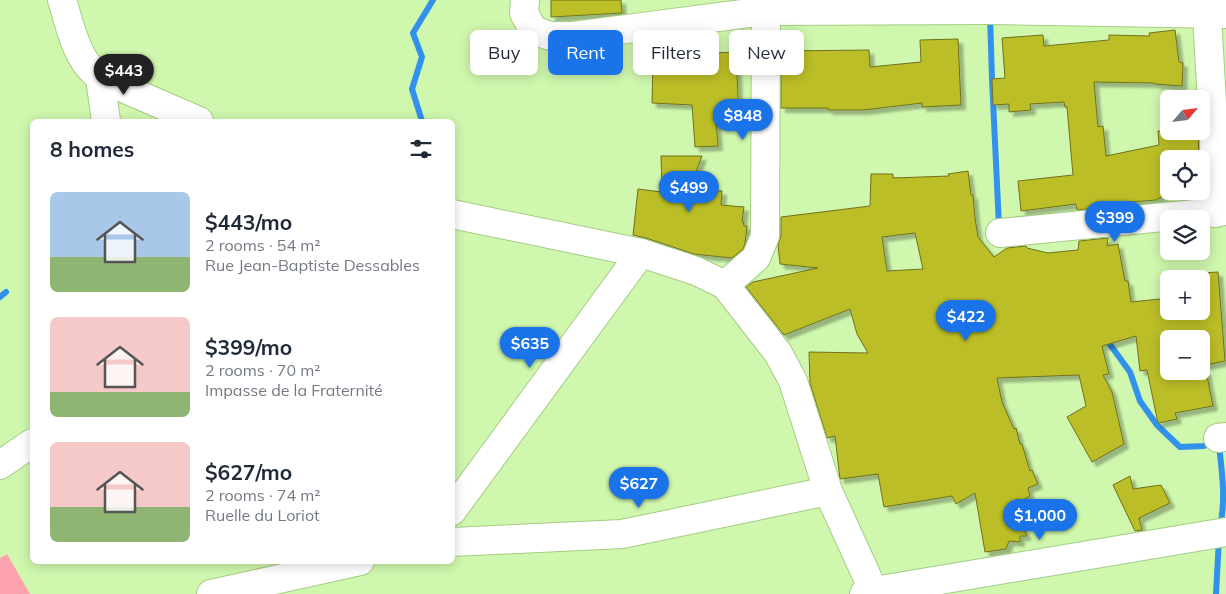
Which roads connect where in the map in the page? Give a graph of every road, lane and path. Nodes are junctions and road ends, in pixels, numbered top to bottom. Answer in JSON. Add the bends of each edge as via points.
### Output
{"nodes":[{"id":1,"x":62,"y":0,"type":"edge"},
{"id":2,"x":525,"y":0,"type":"edge"},
{"id":3,"x":765,"y":6,"type":"edge"},
{"id":4,"x":1217,"y":14,"type":"edge"},
{"id":5,"x":100,"y":78,"type":"junction"},
{"id":6,"x":106,"y":119,"type":"edge"},
{"id":7,"x":194,"y":119,"type":"edge"},
{"id":8,"x":1221,"y":212,"type":"edge"},
{"id":9,"x":455,"y":215,"type":"edge"},
{"id":10,"x":1000,"y":233,"type":"dead end"},
{"id":11,"x":641,"y":253,"type":"junction"},
{"id":12,"x":725,"y":286,"type":"junction"},
{"id":13,"x":30,"y":444,"type":"edge"},
{"id":14,"x":0,"y":465,"type":"edge"},
{"id":15,"x":828,"y":491,"type":"junction"},
{"id":16,"x":455,"y":507,"type":"edge"},
{"id":17,"x":1226,"y":532,"type":"edge"},
{"id":18,"x":455,"y":542,"type":"edge"},
{"id":19,"x":346,"y":564,"type":"edge"},
{"id":20,"x":871,"y":593,"type":"edge"},
{"id":21,"x":211,"y":594,"type":"edge"}],
"edges":[{"from":1,"to":5,"type":"street","via":[[82,59]]},
{"from":2,"to":3,"type":"street","via":[[524,13],[533,30],[550,36],[573,36]]},
{"from":3,"to":4,"type":"street"},
{"from":3,"to":12,"type":"street","via":[[765,236],[756,258]]},
{"from":4,"to":8,"type":"street","via":[[1214,140]]},
{"from":5,"to":6,"type":"street"},
{"from":5,"to":7,"type":"street"},
{"from":8,"to":10,"type":"street"},
{"from":9,"to":11,"type":"street"},
{"from":11,"to":12,"type":"street","via":[[696,271]]},
{"from":11,"to":16,"type":"street"},
{"from":12,"to":15,"type":"street","via":[[778,353],[793,381]]},
{"from":13,"to":14,"type":"street"},
{"from":15,"to":18,"type":"street","via":[[622,534]]},
{"from":15,"to":20,"type":"street"},
{"from":17,"to":20,"type":"street"},
{"from":19,"to":21,"type":"street"}]}
